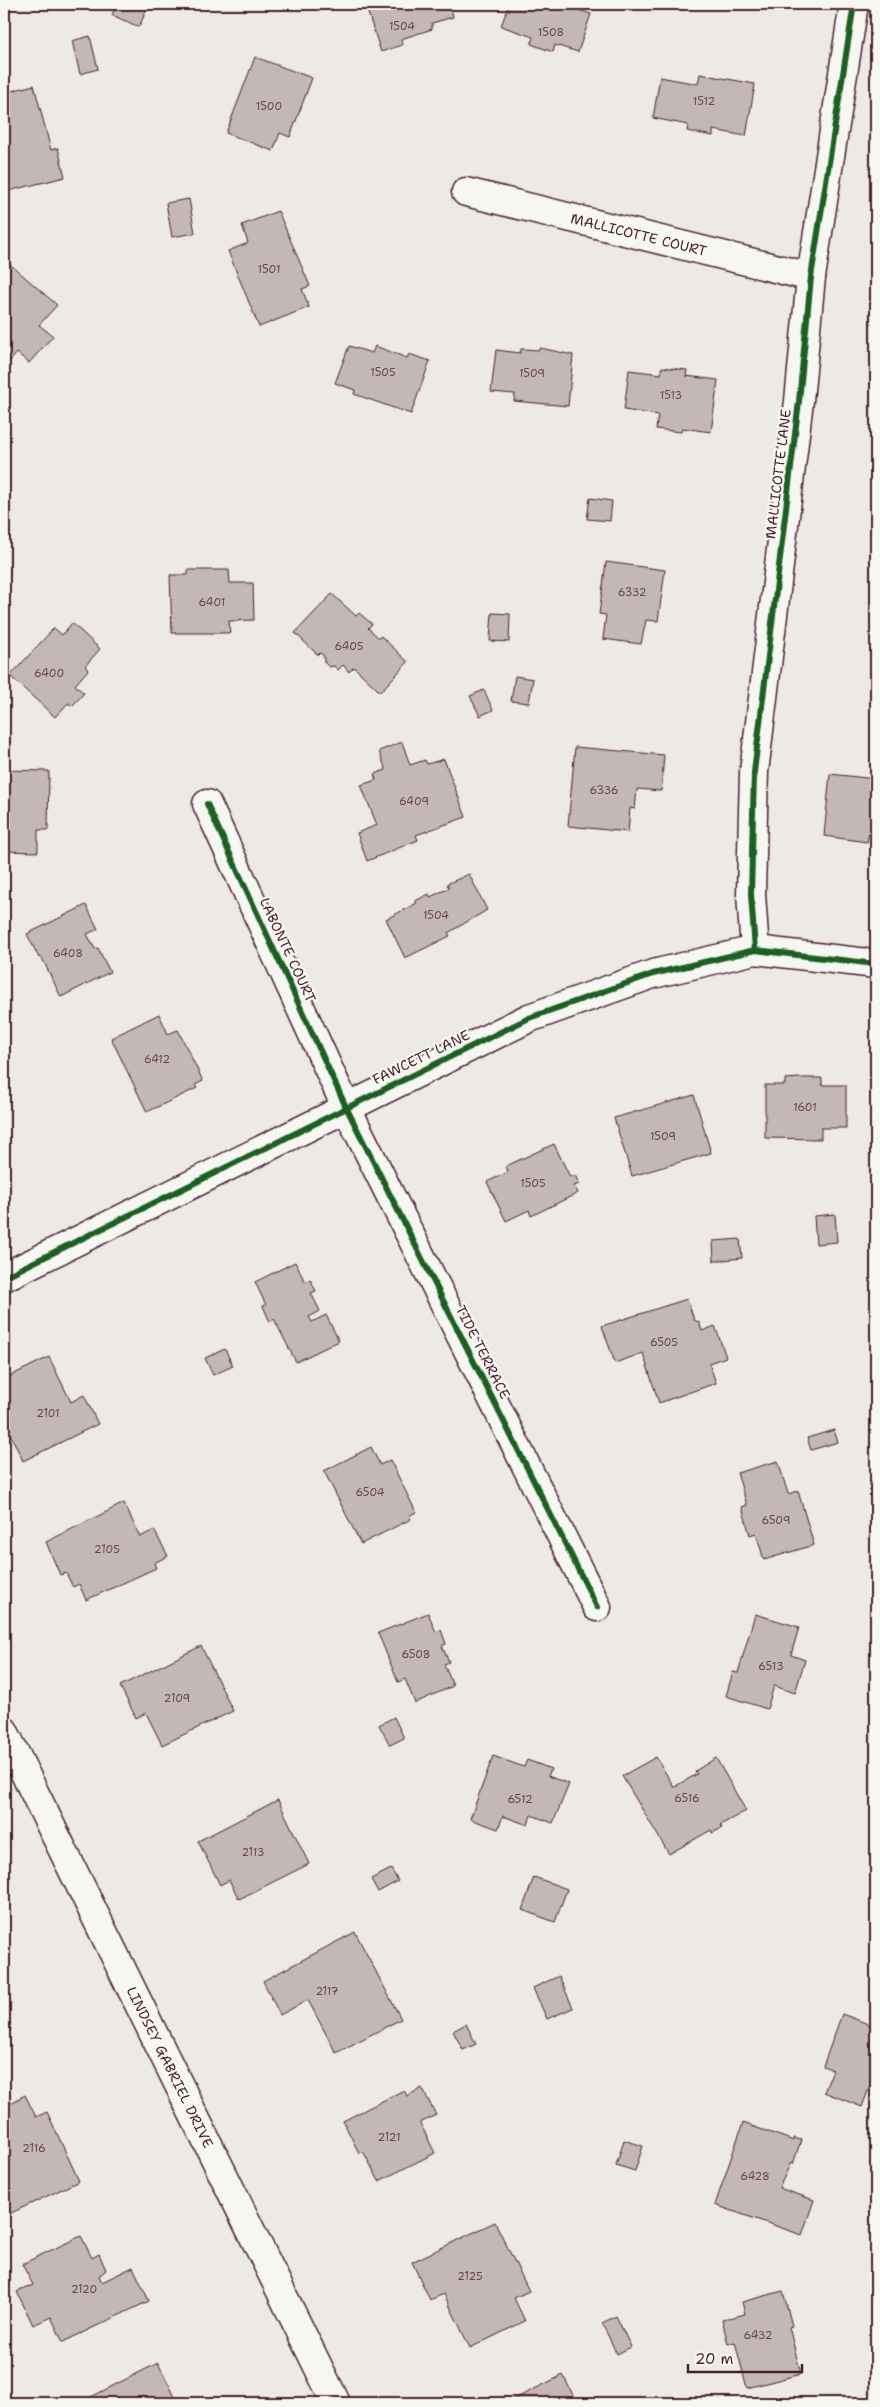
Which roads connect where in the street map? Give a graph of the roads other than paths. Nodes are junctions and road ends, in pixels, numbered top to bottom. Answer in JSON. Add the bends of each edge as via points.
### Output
{"nodes":[{"id":1,"x":854,"y":4,"type":"edge"},
{"id":2,"x":466,"y":192,"type":"dead end"},
{"id":3,"x":811,"y":277,"type":"junction"},
{"id":4,"x":207,"y":804,"type":"dead end"},
{"id":5,"x":755,"y":950,"type":"junction"},
{"id":6,"x":876,"y":964,"type":"edge"},
{"id":7,"x":346,"y":1107,"type":"junction"},
{"id":8,"x":4,"y":1277,"type":"edge"},
{"id":9,"x":597,"y":1607,"type":"dead end"},
{"id":10,"x":4,"y":1731,"type":"edge"},
{"id":11,"x":336,"y":2403,"type":"edge"}],
"edges":[{"from":1,"to":3,"type":"street","name":"MALLICOTTE LANE"},
{"from":2,"to":3,"type":"street","name":"MALLICOTTE COURT"},
{"from":3,"to":5,"type":"street","name":"MALLICOTTE LANE","via":[[754,772],[751,894]]},
{"from":4,"to":7,"type":"street","name":"LABONTE COURT"},
{"from":5,"to":6,"type":"street","name":"FAWCETT LANE"},
{"from":5,"to":7,"type":"street","name":"FAWCETT LANE","via":[[653,974],[529,1018]]},
{"from":7,"to":8,"type":"street","name":"FAWCETT LANE"},
{"from":7,"to":9,"type":"street","name":"TIDE TERRACE"},
{"from":10,"to":11,"type":"street","name":"LINDSEY GABRIEL DRIVE"}]}
